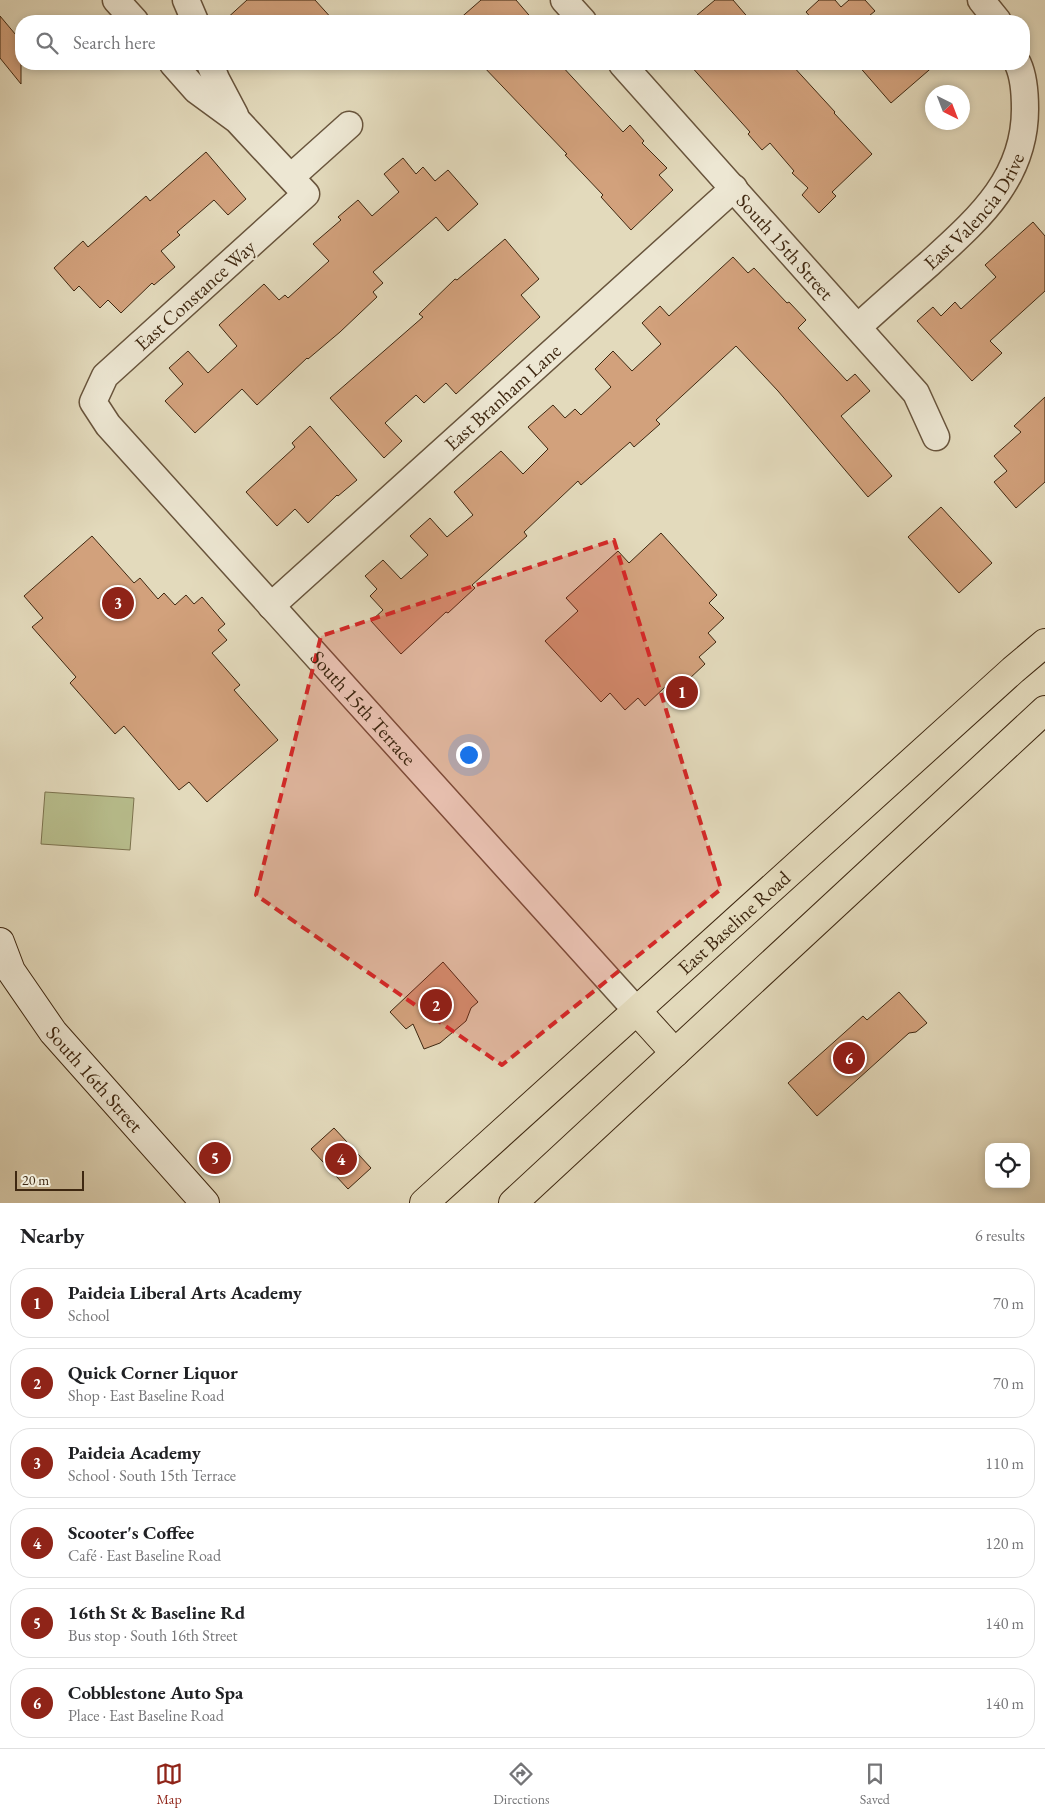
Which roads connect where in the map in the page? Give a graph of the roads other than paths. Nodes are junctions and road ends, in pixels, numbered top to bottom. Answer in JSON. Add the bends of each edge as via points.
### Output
{"nodes":[{"id":1,"x":116,"y":0,"type":"edge"},
{"id":2,"x":186,"y":0,"type":"edge"},
{"id":3,"x":564,"y":0,"type":"edge"},
{"id":4,"x":981,"y":0,"type":"edge"},
{"id":5,"x":130,"y":15,"type":"edge"},
{"id":6,"x":192,"y":15,"type":"edge"},
{"id":7,"x":578,"y":15,"type":"edge"},
{"id":8,"x":993,"y":15,"type":"edge"},
{"id":9,"x":178,"y":70,"type":"edge"},
{"id":10,"x":212,"y":70,"type":"edge"},
{"id":11,"x":627,"y":70,"type":"edge"},
{"id":12,"x":1019,"y":70,"type":"edge"},
{"id":13,"x":237,"y":120,"type":"junction"},
{"id":14,"x":349,"y":125,"type":"dead end"},
{"id":15,"x":298,"y":185,"type":"junction"},
{"id":16,"x":734,"y":188,"type":"junction"},
{"id":17,"x":858,"y":327,"type":"junction"},
{"id":18,"x":93,"y":402,"type":"joint"},
{"id":19,"x":936,"y":437,"type":"dead end"},
{"id":20,"x":271,"y":606,"type":"junction"},
{"id":21,"x":1045,"y":644,"type":"edge"},
{"id":22,"x":1045,"y":710,"type":"edge"},
{"id":23,"x":0,"y":942,"type":"edge"},
{"id":24,"x":637,"y":1011,"type":"junction"},
{"id":25,"x":675,"y":1053,"type":"junction"},
{"id":26,"x":205,"y":1203,"type":"edge"},
{"id":27,"x":424,"y":1203,"type":"edge"},
{"id":28,"x":513,"y":1203,"type":"edge"}],
"edges":[{"from":1,"to":5,"type":"street"},
{"from":2,"to":6,"type":"street"},
{"from":3,"to":7,"type":"street"},
{"from":4,"to":8,"type":"street"},
{"from":9,"to":13,"type":"street","via":[[196,90]]},
{"from":10,"to":13,"type":"street"},
{"from":11,"to":16,"type":"street","name":"South 15th Street"},
{"from":12,"to":17,"type":"street","name":"East Valencia Drive","via":[[1025,98],[1025,125],[1020,150],[1002,189],[960,235]]},
{"from":13,"to":15,"type":"street"},
{"from":14,"to":15,"type":"street","name":"East Constance Way"},
{"from":15,"to":18,"type":"street","name":"East Constance Way","via":[[105,376]]},
{"from":16,"to":17,"type":"street","name":"South 15th Street"},
{"from":16,"to":20,"type":"street","name":"East Branham Lane"},
{"from":17,"to":19,"type":"street","name":"South 15th Street","via":[[916,393]]},
{"from":18,"to":20,"type":"street","name":"South 15th Terrace","via":[[108,425]]},
{"from":20,"to":24,"type":"street","name":"South 15th Terrace"},
{"from":21,"to":24,"type":"main road","name":"East Baseline Road"},
{"from":22,"to":25,"type":"main road"},
{"from":23,"to":26,"type":"main road","name":"South 16th Street","via":[[11,971],[53,1032]]},
{"from":24,"to":25,"type":"main road"},
{"from":24,"to":27,"type":"main road","name":"East Baseline Road"},
{"from":25,"to":28,"type":"main road"}]}
